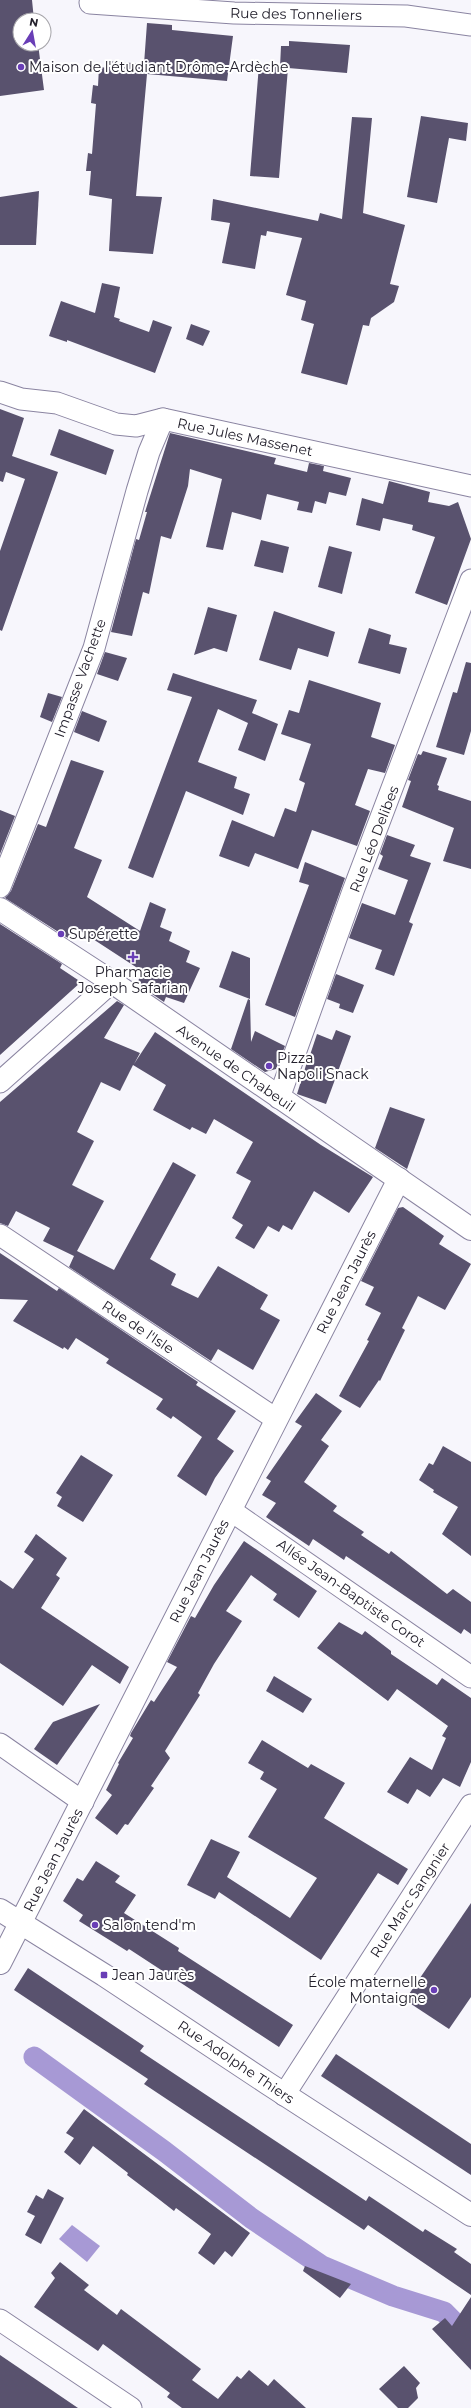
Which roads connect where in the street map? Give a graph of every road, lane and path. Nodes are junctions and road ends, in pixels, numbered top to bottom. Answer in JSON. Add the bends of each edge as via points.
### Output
{"nodes":[{"id":1,"x":90,"y":3,"type":"dead end"},
{"id":2,"x":406,"y":8,"type":"edge"},
{"id":3,"x":471,"y":25,"type":"edge"},
{"id":4,"x":0,"y":392,"type":"edge"},
{"id":5,"x":163,"y":419,"type":"junction"},
{"id":6,"x":471,"y":486,"type":"edge"},
{"id":7,"x":471,"y":580,"type":"edge"},
{"id":8,"x":0,"y":887,"type":"edge"},
{"id":9,"x":0,"y":909,"type":"edge"},
{"id":10,"x":112,"y":982,"type":"junction"},
{"id":11,"x":0,"y":1082,"type":"edge"},
{"id":12,"x":279,"y":1098,"type":"junction"},
{"id":13,"x":399,"y":1179,"type":"junction"},
{"id":14,"x":471,"y":1229,"type":"edge"},
{"id":15,"x":0,"y":1235,"type":"edge"},
{"id":16,"x":276,"y":1419,"type":"junction"},
{"id":17,"x":230,"y":1510,"type":"junction"},
{"id":18,"x":471,"y":1677,"type":"edge"},
{"id":19,"x":0,"y":1744,"type":"edge"},
{"id":20,"x":83,"y":1802,"type":"junction"},
{"id":21,"x":471,"y":1805,"type":"edge"},
{"id":22,"x":0,"y":1910,"type":"edge"},
{"id":23,"x":22,"y":1922,"type":"junction"},
{"id":24,"x":0,"y":1963,"type":"edge"},
{"id":25,"x":284,"y":2095,"type":"junction"},
{"id":26,"x":471,"y":2215,"type":"edge"},
{"id":27,"x":0,"y":2320,"type":"edge"},
{"id":28,"x":131,"y":2408,"type":"edge"}],
"edges":[{"from":1,"to":2,"type":"street","name":"Rue des Tonneliers","via":[[234,13]]},
{"from":2,"to":3,"type":"street","name":"Rue des Tonneliers"},
{"from":4,"to":5,"type":"street","name":"Rue Jules Massenet","via":[[21,400],[57,403],[116,424],[136,426]]},
{"from":5,"to":6,"type":"street","name":"Rue Jules Massenet"},
{"from":5,"to":8,"type":"street","name":"Impasse Vachette","via":[[137,491],[94,648]]},
{"from":7,"to":12,"type":"street","name":"Rue Léo Delibes","via":[[353,891]]},
{"from":9,"to":10,"type":"street","name":"Avenue de Chabeuil"},
{"from":10,"to":11,"type":"street"},
{"from":10,"to":12,"type":"street","name":"Avenue de Chabeuil"},
{"from":12,"to":13,"type":"street","name":"Avenue de Chabeuil"},
{"from":13,"to":14,"type":"street","name":"Avenue de Chabeuil"},
{"from":13,"to":16,"type":"street","name":"Rue Jean Jaurès"},
{"from":15,"to":16,"type":"street","name":"Rue de l'Isle"},
{"from":16,"to":17,"type":"street","name":"Rue Jean Jaurès"},
{"from":17,"to":18,"type":"street","name":"Allée Jean-Baptiste Corot"},
{"from":17,"to":20,"type":"street","name":"Rue Jean Jaurès"},
{"from":19,"to":20,"type":"street"},
{"from":20,"to":23,"type":"street","name":"Rue Jean Jaurès"},
{"from":21,"to":25,"type":"street","name":"Rue Marc Sangnier"},
{"from":22,"to":23,"type":"street","name":"Rue Adolphe Thiers"},
{"from":23,"to":24,"type":"street","name":"Rue Jean Jaurès"},
{"from":23,"to":25,"type":"street","name":"Rue Adolphe Thiers"},
{"from":25,"to":26,"type":"street","name":"Rue Adolphe Thiers"},
{"from":27,"to":28,"type":"street"}]}
